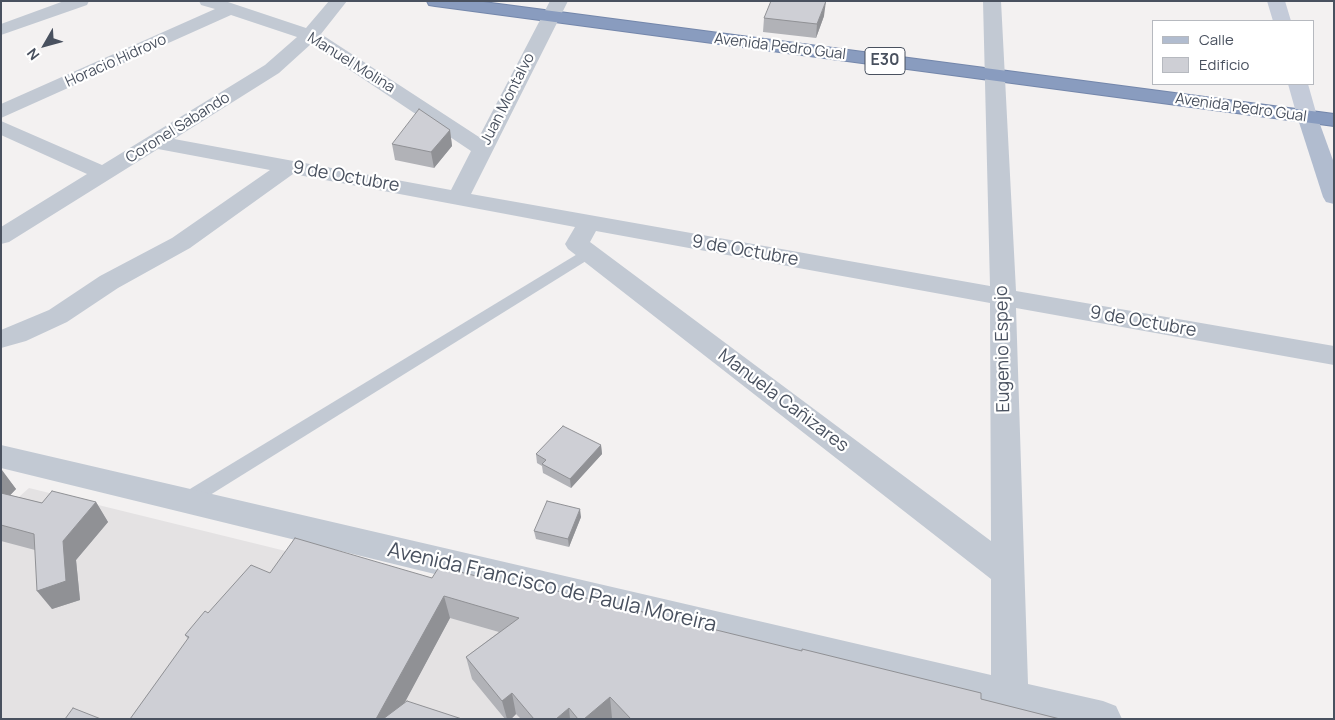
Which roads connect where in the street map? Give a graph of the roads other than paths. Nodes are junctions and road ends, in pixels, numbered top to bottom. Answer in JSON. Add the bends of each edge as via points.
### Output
{"nodes":[{"id":1,"x":81,"y":1,"type":"edge"},
{"id":2,"x":207,"y":1,"type":"edge"},
{"id":3,"x":339,"y":1,"type":"edge"},
{"id":4,"x":435,"y":1,"type":"edge"},
{"id":5,"x":992,"y":1,"type":"edge"},
{"id":6,"x":1276,"y":1,"type":"edge"},
{"id":7,"x":230,"y":9,"type":"junction"},
{"id":8,"x":555,"y":9,"type":"edge"},
{"id":9,"x":1282,"y":20,"type":"edge"},
{"id":10,"x":6,"y":25,"type":"edge"},
{"id":11,"x":310,"y":35,"type":"junction"},
{"id":12,"x":995,"y":75,"type":"junction"},
{"id":13,"x":1298,"y":85,"type":"edge"},
{"id":14,"x":1,"y":112,"type":"edge"},
{"id":15,"x":1307,"y":116,"type":"junction"},
{"id":16,"x":1334,"y":120,"type":"edge"},
{"id":17,"x":1,"y":127,"type":"edge"},
{"id":18,"x":156,"y":142,"type":"junction"},
{"id":19,"x":483,"y":148,"type":"junction"},
{"id":20,"x":289,"y":167,"type":"junction"},
{"id":21,"x":104,"y":174,"type":"junction"},
{"id":22,"x":1334,"y":197,"type":"edge"},
{"id":23,"x":458,"y":198,"type":"junction"},
{"id":24,"x":589,"y":223,"type":"junction"},
{"id":25,"x":1,"y":237,"type":"edge"},
{"id":26,"x":589,"y":253,"type":"junction"},
{"id":27,"x":1002,"y":298,"type":"junction"},
{"id":28,"x":1,"y":339,"type":"edge"},
{"id":29,"x":1334,"y":356,"type":"edge"},
{"id":30,"x":1,"y":456,"type":"edge"},
{"id":31,"x":187,"y":500,"type":"junction"},
{"id":32,"x":1008,"y":574,"type":"junction"},
{"id":33,"x":1010,"y":697,"type":"junction"},
{"id":34,"x":1103,"y":719,"type":"edge"}],
"edges":[{"from":1,"to":10,"type":"street"},
{"from":2,"to":7,"type":"street","name":"Manuel Molina"},
{"from":3,"to":11,"type":"street","name":"Coronel Sabando"},
{"from":4,"to":8,"type":"highway","name":"Avenida Pedro Gual","number":"E30"},
{"from":5,"to":12,"type":"street","name":"Eugenio Espejo"},
{"from":6,"to":9,"type":"street"},
{"from":7,"to":11,"type":"street","name":"Manuel Molina"},
{"from":7,"to":14,"type":"street","name":"Horacio Hidrovo"},
{"from":8,"to":12,"type":"highway","name":"Avenida Pedro Gual","number":"E30"},
{"from":8,"to":19,"type":"street","name":"Juan Montalvo"},
{"from":11,"to":18,"type":"street","name":"Coronel Sabando","via":[[272,70]]},
{"from":11,"to":19,"type":"street","name":"Manuel Molina"},
{"from":12,"to":15,"type":"highway","name":"Avenida Pedro Gual","number":"E30"},
{"from":12,"to":27,"type":"street","name":"Eugenio Espejo"},
{"from":13,"to":15,"type":"street"},
{"from":15,"to":16,"type":"highway","name":"Avenida Pedro Gual","number":"E30"},
{"from":15,"to":22,"type":"main road"},
{"from":17,"to":21,"type":"street"},
{"from":18,"to":20,"type":"street","name":"9 de Octubre"},
{"from":18,"to":21,"type":"street","name":"Coronel Sabando"},
{"from":19,"to":23,"type":"street","name":"Juan Montalvo"},
{"from":20,"to":23,"type":"street","name":"9 de Octubre"},
{"from":20,"to":28,"type":"street","via":[[181,243],[109,282],[58,316]]},
{"from":21,"to":25,"type":"street","name":"Coronel Sabando"},
{"from":23,"to":24,"type":"street","name":"9 de Octubre"},
{"from":24,"to":26,"type":"street","via":[[577,244]]},
{"from":24,"to":27,"type":"street","name":"9 de Octubre"},
{"from":26,"to":31,"type":"lane"},
{"from":26,"to":32,"type":"street","name":"Manuela Cañizares"},
{"from":27,"to":29,"type":"street","name":"9 de Octubre"},
{"from":27,"to":32,"type":"street","name":"Eugenio Espejo"},
{"from":30,"to":31,"type":"street","name":"Avenida Francisco de Paula Moreira"},
{"from":31,"to":33,"type":"street","name":"Avenida Francisco de Paula Moreira"},
{"from":32,"to":33,"type":"street","name":"Eugenio Espejo"},
{"from":33,"to":34,"type":"street","name":"Avenida Francisco de Paula Moreira"}]}
